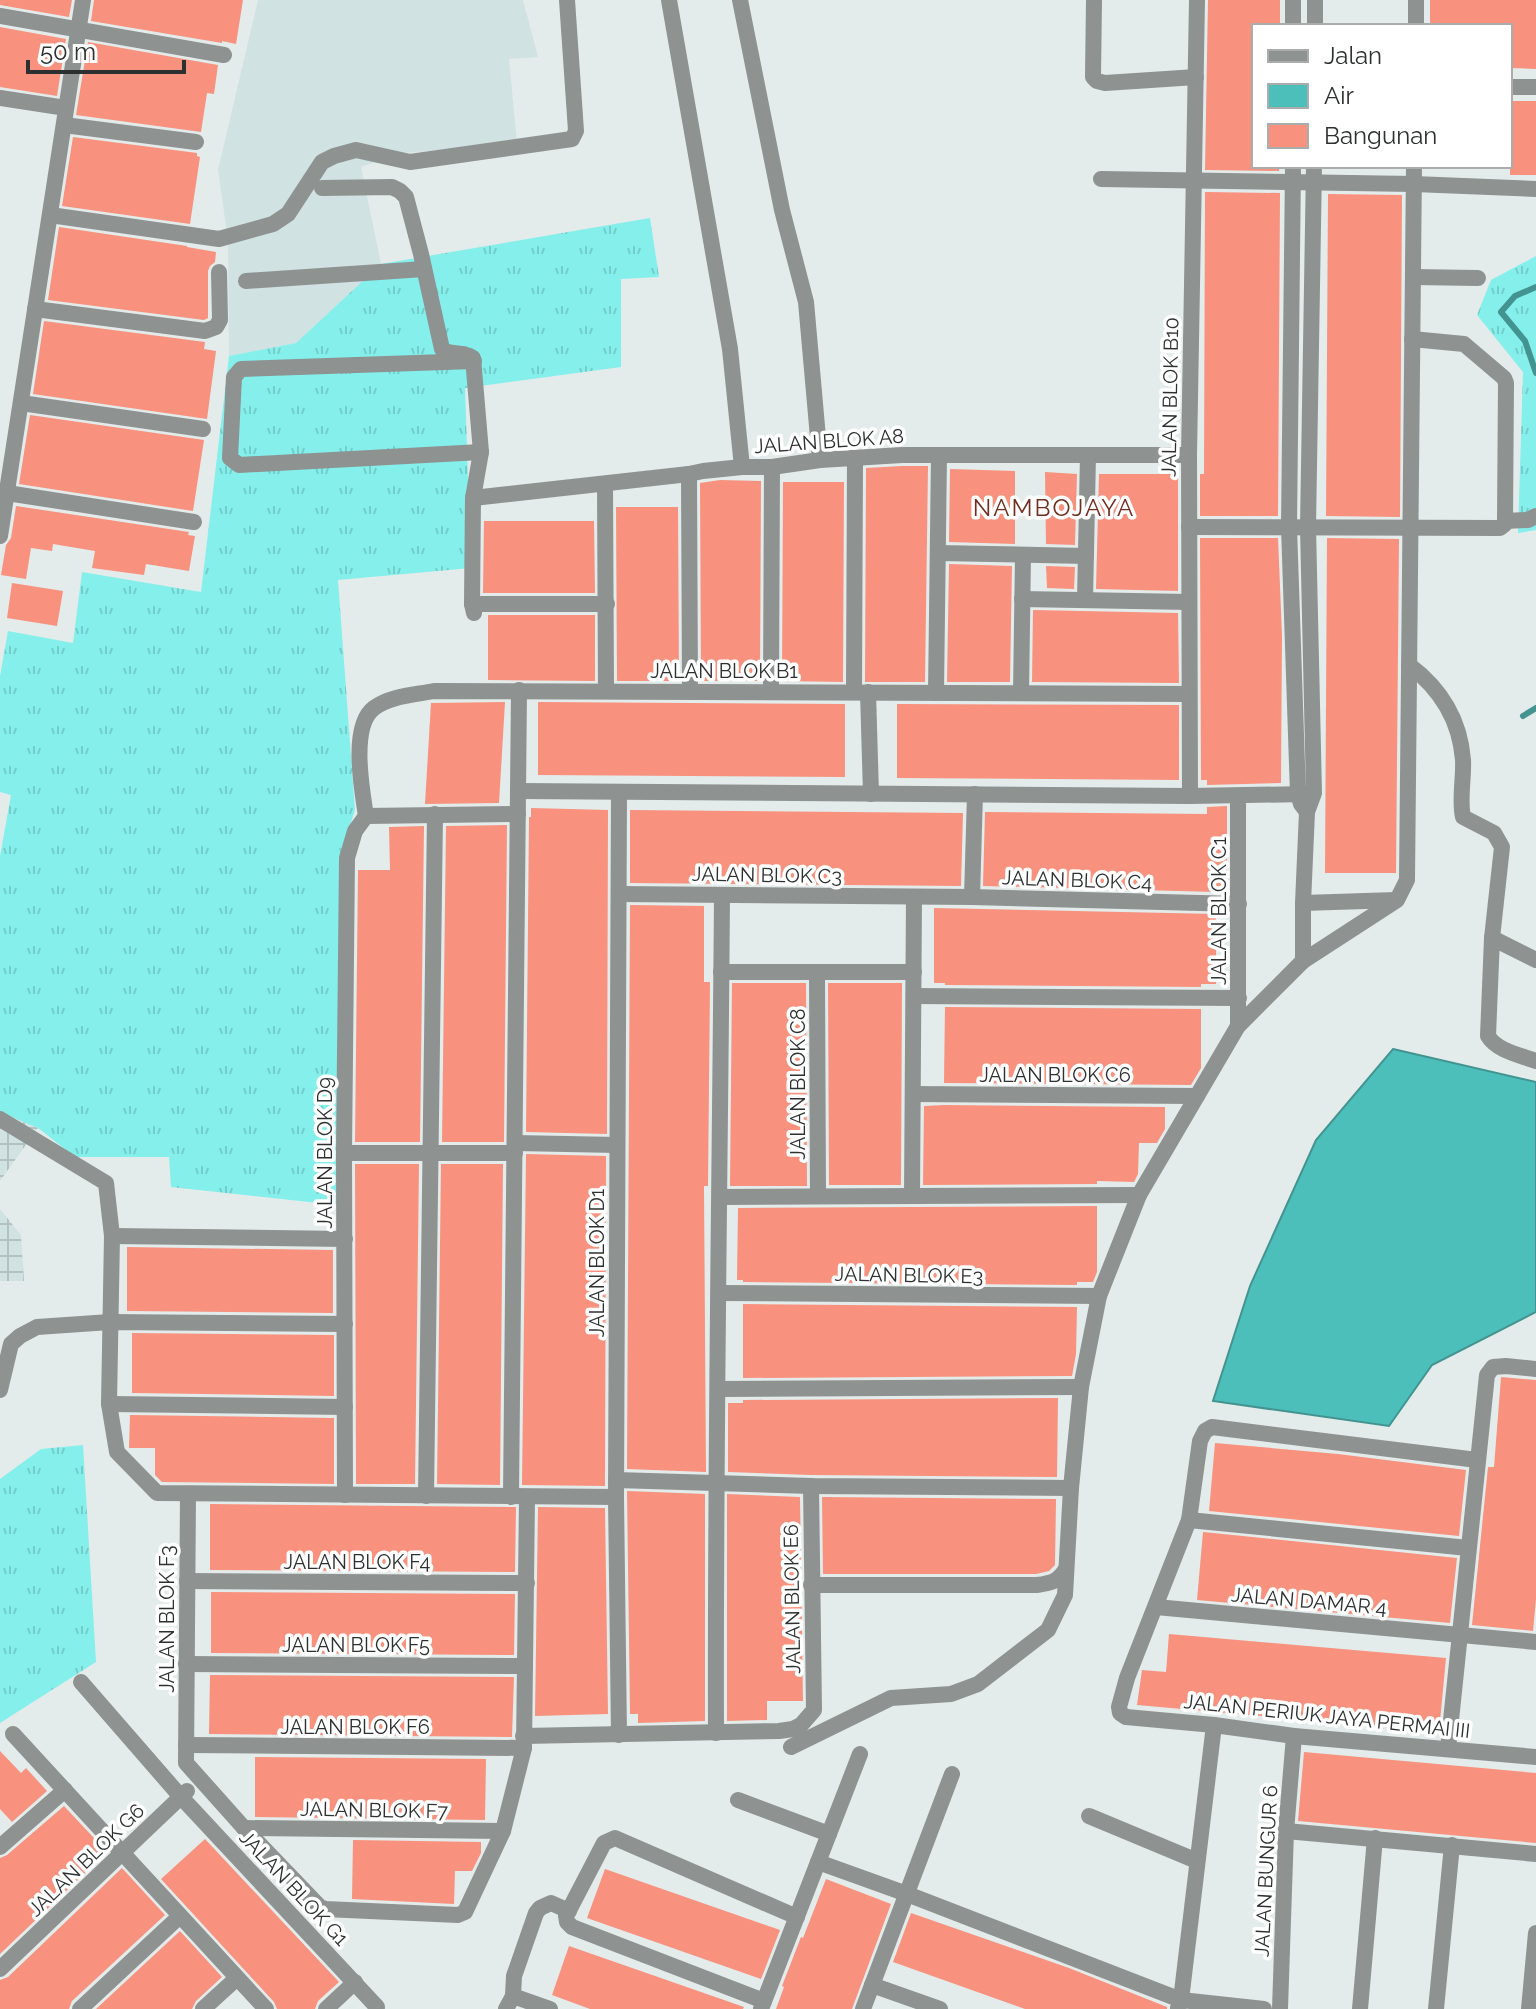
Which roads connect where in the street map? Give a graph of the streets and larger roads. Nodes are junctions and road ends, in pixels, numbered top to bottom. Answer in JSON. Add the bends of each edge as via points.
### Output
{"nodes":[{"id":1,"x":83,"y":0,"type":"edge"},
{"id":2,"x":567,"y":0,"type":"edge"},
{"id":3,"x":669,"y":0,"type":"edge"},
{"id":4,"x":740,"y":0,"type":"edge"},
{"id":5,"x":1094,"y":0,"type":"edge"},
{"id":6,"x":1197,"y":0,"type":"edge"},
{"id":7,"x":1293,"y":0,"type":"edge"},
{"id":8,"x":1315,"y":0,"type":"edge"},
{"id":9,"x":1416,"y":0,"type":"edge"},
{"id":10,"x":0,"y":16,"type":"edge"},
{"id":11,"x":1293,"y":24,"type":"edge"},
{"id":12,"x":1315,"y":24,"type":"edge"},
{"id":13,"x":1416,"y":24,"type":"edge"},
{"id":14,"x":79,"y":28,"type":"junction"},
{"id":15,"x":224,"y":55,"type":"dead end"},
{"id":16,"x":1196,"y":77,"type":"junction"},
{"id":17,"x":1512,"y":87,"type":"edge"},
{"id":18,"x":1536,"y":87,"type":"edge"},
{"id":19,"x":0,"y":98,"type":"edge"},
{"id":20,"x":65,"y":117,"type":"junction"},
{"id":21,"x":196,"y":142,"type":"dead end"},
{"id":22,"x":1414,"y":168,"type":"edge"},
{"id":23,"x":1293,"y":174,"type":"edge"},
{"id":24,"x":1314,"y":174,"type":"edge"},
{"id":25,"x":1101,"y":179,"type":"dead end"},
{"id":26,"x":1195,"y":181,"type":"junction"},
{"id":27,"x":1414,"y":184,"type":"junction"},
{"id":28,"x":322,"y":188,"type":"dead end"},
{"id":29,"x":1536,"y":189,"type":"edge"},
{"id":30,"x":50,"y":215,"type":"junction"},
{"id":31,"x":424,"y":269,"type":"junction"},
{"id":32,"x":219,"y":272,"type":"dead end"},
{"id":33,"x":1413,"y":277,"type":"junction"},
{"id":34,"x":1478,"y":278,"type":"dead end"},
{"id":35,"x":246,"y":281,"type":"dead end"},
{"id":36,"x":35,"y":309,"type":"junction"},
{"id":37,"x":1412,"y":339,"type":"junction"},
{"id":38,"x":474,"y":361,"type":"junction"},
{"id":39,"x":21,"y":403,"type":"junction"},
{"id":40,"x":203,"y":429,"type":"dead end"},
{"id":41,"x":481,"y":452,"type":"junction"},
{"id":42,"x":939,"y":455,"type":"junction"},
{"id":43,"x":1088,"y":455,"type":"junction"},
{"id":44,"x":1189,"y":455,"type":"junction"},
{"id":45,"x":855,"y":458,"type":"junction"},
{"id":46,"x":820,"y":460,"type":"junction"},
{"id":47,"x":742,"y":467,"type":"junction"},
{"id":48,"x":772,"y":467,"type":"junction"},
{"id":49,"x":689,"y":474,"type":"junction"},
{"id":50,"x":605,"y":484,"type":"junction"},
{"id":51,"x":7,"y":493,"type":"junction"},
{"id":52,"x":473,"y":498,"type":"junction"},
{"id":53,"x":1536,"y":516,"type":"edge"},
{"id":54,"x":1505,"y":521,"type":"junction"},
{"id":55,"x":194,"y":522,"type":"dead end"},
{"id":56,"x":1189,"y":527,"type":"junction"},
{"id":57,"x":1289,"y":527,"type":"junction"},
{"id":58,"x":1308,"y":527,"type":"junction"},
{"id":59,"x":1410,"y":527,"type":"junction"},
{"id":60,"x":0,"y":536,"type":"edge"},
{"id":61,"x":938,"y":553,"type":"junction"},
{"id":62,"x":1023,"y":555,"type":"junction"},
{"id":63,"x":1086,"y":556,"type":"junction"},
{"id":64,"x":1022,"y":599,"type":"junction"},
{"id":65,"x":1085,"y":600,"type":"junction"},
{"id":66,"x":1189,"y":602,"type":"junction"},
{"id":67,"x":607,"y":604,"type":"junction"},
{"id":68,"x":1409,"y":665,"type":"junction"},
{"id":69,"x":519,"y":690,"type":"junction"},
{"id":70,"x":606,"y":690,"type":"junction"},
{"id":71,"x":690,"y":691,"type":"junction"},
{"id":72,"x":771,"y":691,"type":"junction"},
{"id":73,"x":861,"y":692,"type":"junction"},
{"id":74,"x":936,"y":693,"type":"junction"},
{"id":75,"x":1021,"y":693,"type":"junction"},
{"id":76,"x":1189,"y":694,"type":"junction"},
{"id":77,"x":518,"y":791,"type":"junction"},
{"id":78,"x":619,"y":792,"type":"junction"},
{"id":79,"x":871,"y":794,"type":"junction"},
{"id":80,"x":975,"y":794,"type":"junction"},
{"id":81,"x":1306,"y":794,"type":"junction"},
{"id":82,"x":1190,"y":796,"type":"junction"},
{"id":83,"x":1238,"y":796,"type":"junction"},
{"id":84,"x":435,"y":814,"type":"junction"},
{"id":85,"x":518,"y":814,"type":"junction"},
{"id":86,"x":366,"y":816,"type":"junction"},
{"id":87,"x":619,"y":894,"type":"junction"},
{"id":88,"x":722,"y":895,"type":"junction"},
{"id":89,"x":914,"y":897,"type":"junction"},
{"id":90,"x":972,"y":897,"type":"junction"},
{"id":91,"x":1397,"y":900,"type":"junction"},
{"id":92,"x":1303,"y":903,"type":"junction"},
{"id":93,"x":1239,"y":904,"type":"junction"},
{"id":94,"x":1492,"y":938,"type":"junction"},
{"id":95,"x":1536,"y":960,"type":"edge"},
{"id":96,"x":1303,"y":961,"type":"junction"},
{"id":97,"x":721,"y":972,"type":"junction"},
{"id":98,"x":817,"y":972,"type":"junction"},
{"id":99,"x":914,"y":972,"type":"junction"},
{"id":100,"x":914,"y":996,"type":"junction"},
{"id":101,"x":1239,"y":998,"type":"junction"},
{"id":102,"x":1238,"y":1026,"type":"junction"},
{"id":103,"x":1536,"y":1061,"type":"edge"},
{"id":104,"x":913,"y":1094,"type":"junction"},
{"id":105,"x":1197,"y":1096,"type":"junction"},
{"id":106,"x":0,"y":1119,"type":"edge"},
{"id":107,"x":617,"y":1145,"type":"junction"},
{"id":108,"x":515,"y":1148,"type":"junction"},
{"id":109,"x":344,"y":1153,"type":"junction"},
{"id":110,"x":430,"y":1153,"type":"junction"},
{"id":111,"x":1139,"y":1195,"type":"junction"},
{"id":112,"x":818,"y":1196,"type":"junction"},
{"id":113,"x":912,"y":1196,"type":"junction"},
{"id":114,"x":720,"y":1197,"type":"junction"},
{"id":115,"x":112,"y":1236,"type":"junction"},
{"id":116,"x":345,"y":1239,"type":"junction"},
{"id":117,"x":719,"y":1293,"type":"junction"},
{"id":118,"x":1099,"y":1296,"type":"junction"},
{"id":119,"x":110,"y":1322,"type":"junction"},
{"id":120,"x":345,"y":1324,"type":"junction"},
{"id":121,"x":1536,"y":1369,"type":"edge"},
{"id":122,"x":1081,"y":1387,"type":"junction"},
{"id":123,"x":718,"y":1389,"type":"junction"},
{"id":124,"x":0,"y":1390,"type":"edge"},
{"id":125,"x":109,"y":1404,"type":"junction"},
{"id":126,"x":345,"y":1407,"type":"junction"},
{"id":127,"x":1477,"y":1460,"type":"junction"},
{"id":128,"x":715,"y":1484,"type":"junction"},
{"id":129,"x":811,"y":1486,"type":"junction"},
{"id":130,"x":1071,"y":1488,"type":"junction"},
{"id":131,"x":616,"y":1489,"type":"junction"},
{"id":132,"x":188,"y":1494,"type":"junction"},
{"id":133,"x":345,"y":1495,"type":"junction"},
{"id":134,"x":426,"y":1496,"type":"junction"},
{"id":135,"x":519,"y":1497,"type":"junction"},
{"id":136,"x":1189,"y":1520,"type":"junction"},
{"id":137,"x":1468,"y":1548,"type":"junction"},
{"id":138,"x":1066,"y":1569,"type":"junction"},
{"id":139,"x":187,"y":1581,"type":"junction"},
{"id":140,"x":527,"y":1583,"type":"junction"},
{"id":141,"x":811,"y":1585,"type":"junction"},
{"id":142,"x":1156,"y":1607,"type":"junction"},
{"id":143,"x":1459,"y":1635,"type":"junction"},
{"id":144,"x":1536,"y":1642,"type":"edge"},
{"id":145,"x":186,"y":1664,"type":"junction"},
{"id":146,"x":525,"y":1666,"type":"junction"},
{"id":147,"x":81,"y":1682,"type":"dead end"},
{"id":148,"x":814,"y":1710,"type":"joint"},
{"id":149,"x":1214,"y":1725,"type":"junction"},
{"id":150,"x":716,"y":1733,"type":"junction"},
{"id":151,"x":13,"y":1734,"type":"dead end"},
{"id":152,"x":619,"y":1735,"type":"junction"},
{"id":153,"x":1294,"y":1736,"type":"junction"},
{"id":154,"x":524,"y":1742,"type":"junction"},
{"id":155,"x":186,"y":1745,"type":"junction"},
{"id":156,"x":791,"y":1747,"type":"dead end"},
{"id":157,"x":1448,"y":1749,"type":"junction"},
{"id":158,"x":860,"y":1754,"type":"dead end"},
{"id":159,"x":1536,"y":1757,"type":"edge"},
{"id":160,"x":952,"y":1774,"type":"dead end"},
{"id":161,"x":199,"y":1780,"type":"junction"},
{"id":162,"x":65,"y":1790,"type":"junction"},
{"id":163,"x":181,"y":1797,"type":"junction"},
{"id":164,"x":738,"y":1800,"type":"dead end"},
{"id":165,"x":1089,"y":1816,"type":"dead end"},
{"id":166,"x":244,"y":1828,"type":"junction"},
{"id":167,"x":503,"y":1831,"type":"junction"},
{"id":168,"x":1286,"y":1831,"type":"junction"},
{"id":169,"x":829,"y":1834,"type":"junction"},
{"id":170,"x":1375,"y":1838,"type":"junction"},
{"id":171,"x":1452,"y":1845,"type":"junction"},
{"id":172,"x":0,"y":1847,"type":"edge"},
{"id":173,"x":123,"y":1853,"type":"junction"},
{"id":174,"x":1536,"y":1854,"type":"edge"},
{"id":175,"x":1197,"y":1861,"type":"junction"},
{"id":176,"x":818,"y":1862,"type":"junction"},
{"id":177,"x":907,"y":1894,"type":"junction"},
{"id":178,"x":569,"y":1911,"type":"junction"},
{"id":179,"x":180,"y":1916,"type":"junction"},
{"id":180,"x":797,"y":1917,"type":"junction"},
{"id":181,"x":1536,"y":1933,"type":"edge"},
{"id":182,"x":1535,"y":1954,"type":"edge"},
{"id":183,"x":0,"y":1969,"type":"edge"},
{"id":184,"x":237,"y":1978,"type":"junction"},
{"id":185,"x":355,"y":1982,"type":"junction"},
{"id":186,"x":872,"y":1985,"type":"junction"},
{"id":187,"x":510,"y":2002,"type":"edge"},
{"id":188,"x":1179,"y":2004,"type":"edge"},
{"id":189,"x":763,"y":2005,"type":"edge"},
{"id":190,"x":377,"y":2007,"type":"edge"},
{"id":191,"x":80,"y":2009,"type":"edge"},
{"id":192,"x":203,"y":2009,"type":"edge"},
{"id":193,"x":266,"y":2009,"type":"edge"},
{"id":194,"x":326,"y":2009,"type":"edge"},
{"id":195,"x":550,"y":2009,"type":"edge"},
{"id":196,"x":863,"y":2009,"type":"edge"},
{"id":197,"x":940,"y":2009,"type":"edge"},
{"id":198,"x":1264,"y":2009,"type":"edge"},
{"id":199,"x":1280,"y":2009,"type":"edge"},
{"id":200,"x":1360,"y":2009,"type":"edge"},
{"id":201,"x":1436,"y":2009,"type":"edge"},
{"id":202,"x":1529,"y":2009,"type":"edge"}],
"edges":[{"from":1,"to":14,"type":"street"},
{"from":2,"to":30,"type":"street","via":[[576,131],[572,139],[410,162],[356,150],[334,156],[322,162],[288,214],[273,224],[219,239]]},
{"from":3,"to":47,"type":"street","via":[[730,349]]},
{"from":4,"to":46,"type":"street","via":[[806,302]]},
{"from":5,"to":16,"type":"street","via":[[1097,81]]},
{"from":6,"to":16,"type":"street","name":"JALAN BLOK B10"},
{"from":7,"to":11,"type":"street"},
{"from":8,"to":12,"type":"street"},
{"from":9,"to":13,"type":"street"},
{"from":10,"to":14,"type":"street"},
{"from":14,"to":15,"type":"street"},
{"from":14,"to":20,"type":"street"},
{"from":16,"to":26,"type":"street","name":"JALAN BLOK B10"},
{"from":17,"to":18,"type":"street"},
{"from":19,"to":20,"type":"street"},
{"from":20,"to":21,"type":"street"},
{"from":20,"to":30,"type":"street"},
{"from":22,"to":27,"type":"street"},
{"from":23,"to":24,"type":"street"},
{"from":23,"to":26,"type":"street"},
{"from":23,"to":57,"type":"street"},
{"from":24,"to":27,"type":"street"},
{"from":24,"to":58,"type":"street"},
{"from":25,"to":26,"type":"street"},
{"from":26,"to":44,"type":"street","name":"JALAN BLOK B10"},
{"from":27,"to":29,"type":"street"},
{"from":27,"to":33,"type":"street"},
{"from":28,"to":31,"type":"street","via":[[400,191]]},
{"from":30,"to":36,"type":"street"},
{"from":31,"to":35,"type":"street"},
{"from":31,"to":38,"type":"street","via":[[442,349],[468,354]]},
{"from":32,"to":36,"type":"street","via":[[220,320],[205,331]]},
{"from":33,"to":34,"type":"street"},
{"from":33,"to":37,"type":"street"},
{"from":36,"to":39,"type":"street"},
{"from":37,"to":54,"type":"street","via":[[1466,345],[1504,378]]},
{"from":37,"to":59,"type":"street"},
{"from":38,"to":41,"type":"street"},
{"from":38,"to":41,"type":"street","via":[[241,369],[234,377],[230,458],[239,465]]},
{"from":39,"to":40,"type":"street"},
{"from":39,"to":51,"type":"street"},
{"from":41,"to":52,"type":"street"},
{"from":42,"to":43,"type":"street","name":"JALAN BLOK A8"},
{"from":42,"to":45,"type":"street","name":"JALAN BLOK A8"},
{"from":42,"to":61,"type":"street"},
{"from":43,"to":44,"type":"street","name":"JALAN BLOK A8"},
{"from":43,"to":63,"type":"street"},
{"from":44,"to":56,"type":"street","name":"JALAN BLOK B10"},
{"from":45,"to":46,"type":"street","name":"JALAN BLOK A8"},
{"from":45,"to":73,"type":"street"},
{"from":46,"to":48,"type":"street","name":"JALAN BLOK A8"},
{"from":47,"to":48,"type":"street","name":"JALAN BLOK A8"},
{"from":47,"to":49,"type":"street","name":"JALAN BLOK A8"},
{"from":48,"to":72,"type":"street"},
{"from":49,"to":50,"type":"street","name":"JALAN BLOK A8"},
{"from":49,"to":71,"type":"street"},
{"from":50,"to":52,"type":"street","name":"JALAN BLOK A8"},
{"from":50,"to":67,"type":"street"},
{"from":51,"to":55,"type":"street"},
{"from":51,"to":60,"type":"street"},
{"from":52,"to":67,"type":"street","via":[[473,609]]},
{"from":53,"to":54,"type":"street"},
{"from":54,"to":59,"type":"street","via":[[1500,528]]},
{"from":56,"to":57,"type":"street"},
{"from":56,"to":66,"type":"street","name":"JALAN BLOK B10"},
{"from":57,"to":58,"type":"street"},
{"from":57,"to":81,"type":"street"},
{"from":58,"to":59,"type":"street"},
{"from":58,"to":81,"type":"street"},
{"from":59,"to":68,"type":"street"},
{"from":61,"to":62,"type":"street"},
{"from":61,"to":74,"type":"street"},
{"from":62,"to":63,"type":"street"},
{"from":62,"to":64,"type":"street"},
{"from":63,"to":65,"type":"street"},
{"from":64,"to":65,"type":"street"},
{"from":64,"to":75,"type":"street"},
{"from":65,"to":66,"type":"street"},
{"from":66,"to":76,"type":"street","name":"JALAN BLOK B10"},
{"from":67,"to":70,"type":"street"},
{"from":68,"to":91,"type":"street","via":[[1407,880]]},
{"from":68,"to":94,"type":"street","via":[[1447,703],[1458,729],[1463,817],[1494,833],[1502,847]]},
{"from":69,"to":70,"type":"street","name":"JALAN BLOK B1"},
{"from":69,"to":77,"type":"street"},
{"from":69,"to":86,"type":"street","name":"JALAN BLOK B1","via":[[434,691],[390,700],[372,710],[362,726],[360,755]]},
{"from":70,"to":71,"type":"street","name":"JALAN BLOK B1"},
{"from":71,"to":72,"type":"street","name":"JALAN BLOK B1"},
{"from":72,"to":73,"type":"street","name":"JALAN BLOK B1"},
{"from":73,"to":74,"type":"street","name":"JALAN BLOK B1"},
{"from":73,"to":79,"type":"street"},
{"from":74,"to":75,"type":"street","name":"JALAN BLOK B1"},
{"from":75,"to":76,"type":"street","name":"JALAN BLOK B1"},
{"from":76,"to":82,"type":"street","name":"JALAN BLOK B10"},
{"from":77,"to":78,"type":"street"},
{"from":77,"to":85,"type":"street"},
{"from":78,"to":79,"type":"street"},
{"from":78,"to":87,"type":"street","name":"JALAN BLOK D1"},
{"from":79,"to":80,"type":"street"},
{"from":80,"to":82,"type":"street"},
{"from":80,"to":90,"type":"street"},
{"from":81,"to":83,"type":"street"},
{"from":81,"to":92,"type":"street"},
{"from":82,"to":83,"type":"street"},
{"from":83,"to":93,"type":"street","name":"JALAN BLOK C1"},
{"from":84,"to":85,"type":"street"},
{"from":84,"to":86,"type":"street"},
{"from":84,"to":110,"type":"street"},
{"from":85,"to":108,"type":"street"},
{"from":86,"to":109,"type":"street","name":"JALAN BLOK D9","via":[[347,858]]},
{"from":87,"to":88,"type":"street","name":"JALAN BLOK C3"},
{"from":87,"to":107,"type":"street","name":"JALAN BLOK D1"},
{"from":88,"to":89,"type":"street","name":"JALAN BLOK C3"},
{"from":88,"to":97,"type":"street"},
{"from":89,"to":90,"type":"street","name":"JALAN BLOK C4"},
{"from":89,"to":99,"type":"street"},
{"from":90,"to":93,"type":"street","name":"JALAN BLOK C4"},
{"from":91,"to":92,"type":"street"},
{"from":91,"to":96,"type":"street"},
{"from":92,"to":96,"type":"street"},
{"from":93,"to":101,"type":"street","name":"JALAN BLOK C1"},
{"from":94,"to":95,"type":"street"},
{"from":94,"to":103,"type":"street","via":[[1490,1041]]},
{"from":96,"to":102,"type":"street"},
{"from":97,"to":98,"type":"street"},
{"from":97,"to":114,"type":"street"},
{"from":98,"to":99,"type":"street"},
{"from":98,"to":112,"type":"street","name":"JALAN BLOK C8"},
{"from":99,"to":100,"type":"street"},
{"from":100,"to":101,"type":"street"},
{"from":100,"to":104,"type":"street"},
{"from":101,"to":102,"type":"street","name":"JALAN BLOK C1"},
{"from":102,"to":105,"type":"street"},
{"from":104,"to":105,"type":"street","name":"JALAN BLOK C6"},
{"from":104,"to":113,"type":"street"},
{"from":105,"to":111,"type":"street"},
{"from":106,"to":115,"type":"street","via":[[106,1183]]},
{"from":107,"to":108,"type":"street"},
{"from":107,"to":131,"type":"street","name":"JALAN BLOK D1"},
{"from":108,"to":110,"type":"street"},
{"from":108,"to":135,"type":"street"},
{"from":109,"to":110,"type":"street"},
{"from":109,"to":116,"type":"street","name":"JALAN BLOK D9"},
{"from":110,"to":134,"type":"street"},
{"from":111,"to":113,"type":"street"},
{"from":111,"to":118,"type":"street"},
{"from":112,"to":113,"type":"street"},
{"from":112,"to":114,"type":"street"},
{"from":114,"to":117,"type":"street"},
{"from":115,"to":116,"type":"street"},
{"from":115,"to":119,"type":"street"},
{"from":116,"to":120,"type":"street","name":"JALAN BLOK D9"},
{"from":117,"to":118,"type":"street","name":"JALAN BLOK E3"},
{"from":117,"to":123,"type":"street"},
{"from":118,"to":122,"type":"street"},
{"from":119,"to":120,"type":"street"},
{"from":119,"to":124,"type":"street","via":[[37,1327],[20,1336],[11,1344]]},
{"from":119,"to":125,"type":"street"},
{"from":120,"to":126,"type":"street","name":"JALAN BLOK D9"},
{"from":121,"to":127,"type":"street","via":[[1490,1370]]},
{"from":122,"to":123,"type":"street"},
{"from":122,"to":130,"type":"street"},
{"from":123,"to":128,"type":"street"},
{"from":125,"to":126,"type":"street"},
{"from":125,"to":132,"type":"street","via":[[122,1459],[157,1493]]},
{"from":126,"to":133,"type":"street","name":"JALAN BLOK D9"},
{"from":127,"to":136,"type":"street","via":[[1212,1427],[1200,1441]]},
{"from":127,"to":137,"type":"street"},
{"from":128,"to":129,"type":"street"},
{"from":128,"to":131,"type":"street"},
{"from":128,"to":150,"type":"street"},
{"from":129,"to":130,"type":"street"},
{"from":129,"to":141,"type":"street","name":"JALAN BLOK E6"},
{"from":130,"to":138,"type":"street"},
{"from":131,"to":135,"type":"street"},
{"from":131,"to":152,"type":"street","name":"JALAN BLOK D1"},
{"from":132,"to":133,"type":"street"},
{"from":132,"to":139,"type":"street","name":"JALAN BLOK F3"},
{"from":133,"to":134,"type":"street"},
{"from":134,"to":135,"type":"street"},
{"from":135,"to":140,"type":"street"},
{"from":136,"to":137,"type":"street"},
{"from":136,"to":142,"type":"street"},
{"from":137,"to":143,"type":"street"},
{"from":138,"to":141,"type":"street","via":[[1054,1583],[1037,1585]]},
{"from":138,"to":156,"type":"street","via":[[1065,1595],[1048,1630],[978,1684],[951,1694],[891,1698]]},
{"from":139,"to":140,"type":"street","name":"JALAN BLOK F4"},
{"from":139,"to":145,"type":"street","name":"JALAN BLOK F3"},
{"from":140,"to":146,"type":"street"},
{"from":141,"to":148,"type":"street","name":"JALAN BLOK E6"},
{"from":142,"to":143,"type":"street","name":"JALAN DAMAR 4"},
{"from":142,"to":149,"type":"street","name":"JALAN PERIUK JAYA PERMAI III","via":[[1127,1678],[1120,1713]]},
{"from":143,"to":144,"type":"street","name":"JALAN DAMAR 4"},
{"from":143,"to":157,"type":"street"},
{"from":145,"to":146,"type":"street","name":"JALAN BLOK F5"},
{"from":145,"to":155,"type":"street","name":"JALAN BLOK F3"},
{"from":146,"to":154,"type":"street"},
{"from":147,"to":163,"type":"street","name":"JALAN BLOK G1"},
{"from":148,"to":150,"type":"street","name":"JALAN BLOK F6","via":[[793,1729]]},
{"from":149,"to":153,"type":"street","name":"JALAN PERIUK JAYA PERMAI III"},
{"from":149,"to":175,"type":"street"},
{"from":150,"to":152,"type":"street","name":"JALAN BLOK F6"},
{"from":151,"to":162,"type":"street"},
{"from":152,"to":154,"type":"street","name":"JALAN BLOK F6"},
{"from":153,"to":157,"type":"street","name":"JALAN PERIUK JAYA PERMAI III"},
{"from":153,"to":168,"type":"street","name":"JALAN BUNGUR 6"},
{"from":154,"to":155,"type":"street","name":"JALAN BLOK F6"},
{"from":154,"to":167,"type":"street"},
{"from":155,"to":161,"type":"street","via":[[184,1759]]},
{"from":157,"to":159,"type":"street","name":"JALAN PERIUK JAYA PERMAI III"},
{"from":158,"to":169,"type":"street"},
{"from":160,"to":177,"type":"street"},
{"from":161,"to":163,"type":"street","name":"JALAN BLOK G6"},
{"from":161,"to":166,"type":"street"},
{"from":162,"to":172,"type":"street"},
{"from":162,"to":173,"type":"street"},
{"from":163,"to":173,"type":"street","name":"JALAN BLOK G6"},
{"from":163,"to":185,"type":"street","name":"JALAN BLOK G1"},
{"from":164,"to":169,"type":"street"},
{"from":165,"to":175,"type":"street"},
{"from":166,"to":167,"type":"street","name":"JALAN BLOK F7"},
{"from":166,"to":167,"type":"street","via":[[320,1907],[458,1915],[465,1912]]},
{"from":168,"to":170,"type":"street"},
{"from":168,"to":199,"type":"street","name":"JALAN BUNGUR 6"},
{"from":169,"to":176,"type":"street"},
{"from":170,"to":171,"type":"street"},
{"from":170,"to":200,"type":"street"},
{"from":171,"to":174,"type":"street"},
{"from":171,"to":201,"type":"street"},
{"from":173,"to":179,"type":"street"},
{"from":173,"to":183,"type":"street","name":"JALAN BLOK G6"},
{"from":175,"to":188,"type":"street"},
{"from":176,"to":177,"type":"street"},
{"from":176,"to":180,"type":"street"},
{"from":177,"to":186,"type":"street"},
{"from":177,"to":188,"type":"street"},
{"from":178,"to":180,"type":"street","via":[[604,1843],[615,1838]]},
{"from":178,"to":187,"type":"street","via":[[551,1903],[536,1913]]},
{"from":178,"to":189,"type":"street","via":[[572,1927]]},
{"from":179,"to":184,"type":"street"},
{"from":179,"to":191,"type":"street"},
{"from":180,"to":189,"type":"street"},
{"from":181,"to":182,"type":"street"},
{"from":182,"to":202,"type":"street"},
{"from":184,"to":192,"type":"street"},
{"from":184,"to":193,"type":"street"},
{"from":185,"to":190,"type":"street","name":"JALAN BLOK G1"},
{"from":185,"to":194,"type":"street"},
{"from":186,"to":196,"type":"street"},
{"from":186,"to":197,"type":"street"},
{"from":187,"to":195,"type":"street","via":[[517,1996]]},
{"from":188,"to":198,"type":"street"}]}
